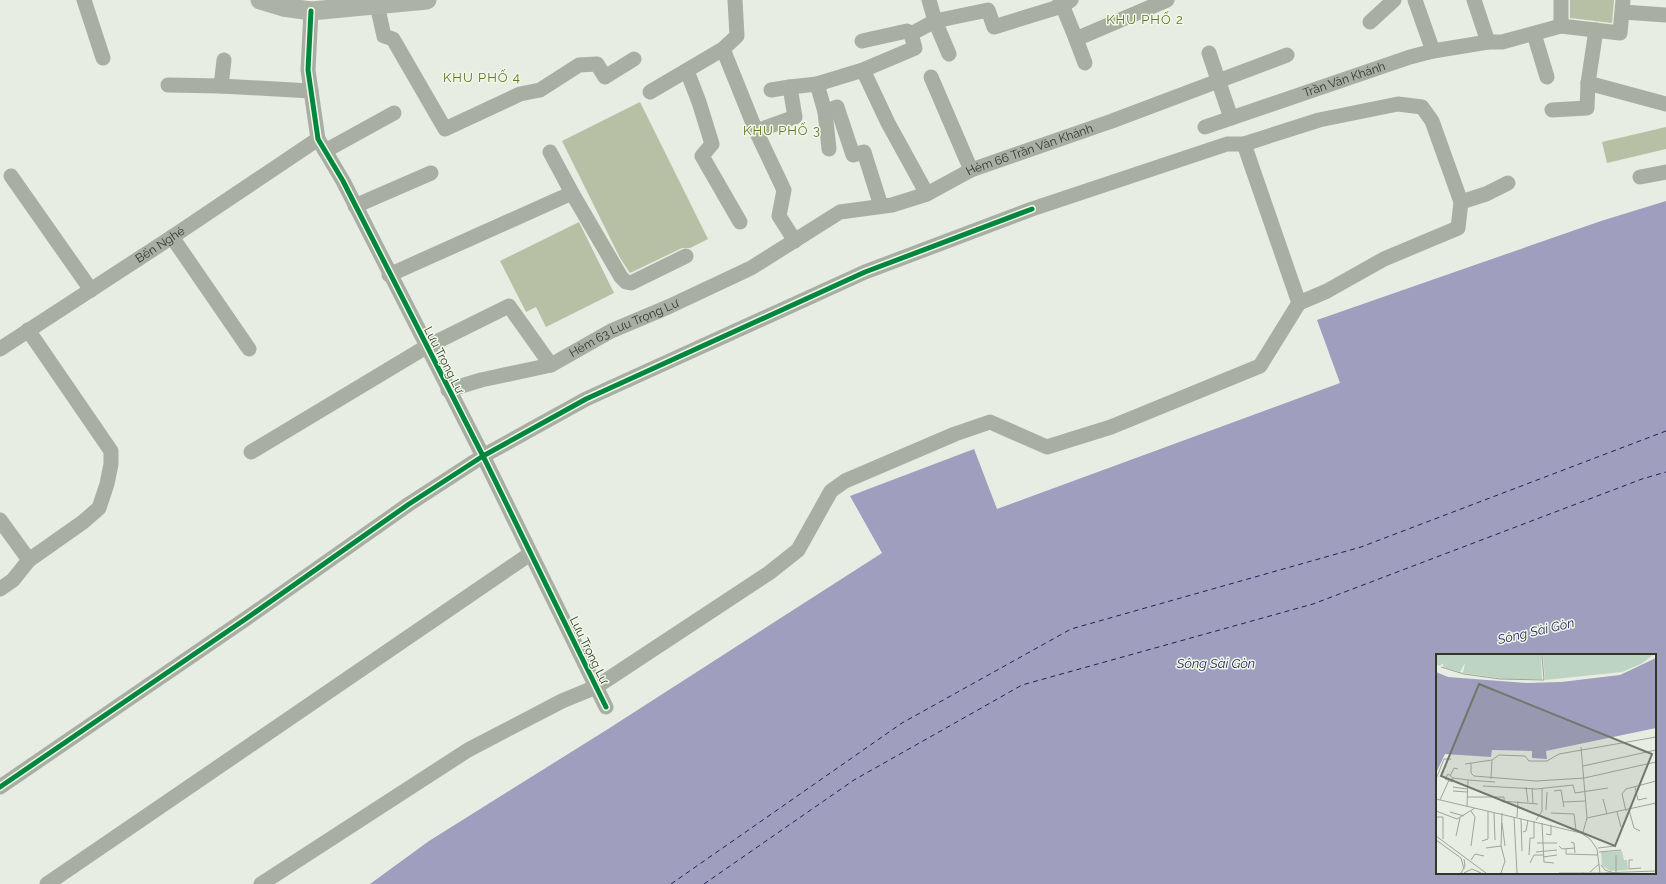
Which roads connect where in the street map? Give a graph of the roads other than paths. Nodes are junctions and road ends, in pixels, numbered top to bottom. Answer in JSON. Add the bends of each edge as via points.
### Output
{"nodes":[{"id":1,"x":84,"y":0,"type":"edge"},
{"id":2,"x":260,"y":0,"type":"edge"},
{"id":3,"x":427,"y":0,"type":"edge"},
{"id":4,"x":734,"y":0,"type":"edge"},
{"id":5,"x":928,"y":0,"type":"edge"},
{"id":6,"x":1167,"y":0,"type":"edge"},
{"id":7,"x":1394,"y":0,"type":"edge"},
{"id":8,"x":1415,"y":0,"type":"edge"},
{"id":9,"x":1474,"y":0,"type":"edge"},
{"id":10,"x":1561,"y":0,"type":"edge"},
{"id":11,"x":1064,"y":2,"type":"edge"},
{"id":12,"x":366,"y":4,"type":"edge"},
{"id":13,"x":311,"y":5,"type":"edge"},
{"id":14,"x":1623,"y":6,"type":"edge"},
{"id":15,"x":1666,"y":15,"type":"edge"},
{"id":16,"x":935,"y":21,"type":"junction"},
{"id":17,"x":1370,"y":22,"type":"dead end"},
{"id":18,"x":1561,"y":26,"type":"junction"},
{"id":19,"x":1596,"y":30,"type":"junction"},
{"id":20,"x":911,"y":34,"type":"junction"},
{"id":21,"x":1534,"y":34,"type":"junction"},
{"id":22,"x":1076,"y":39,"type":"junction"},
{"id":23,"x":862,"y":41,"type":"dead end"},
{"id":24,"x":1488,"y":42,"type":"junction"},
{"id":25,"x":723,"y":50,"type":"junction"},
{"id":26,"x":1433,"y":51,"type":"junction"},
{"id":27,"x":1209,"y":53,"type":"dead end"},
{"id":28,"x":949,"y":54,"type":"dead end"},
{"id":29,"x":1287,"y":55,"type":"dead end"},
{"id":30,"x":103,"y":58,"type":"dead end"},
{"id":31,"x":634,"y":59,"type":"dead end"},
{"id":32,"x":224,"y":60,"type":"dead end"},
{"id":33,"x":1085,"y":63,"type":"dead end"},
{"id":34,"x":863,"y":70,"type":"junction"},
{"id":35,"x":687,"y":71,"type":"junction"},
{"id":36,"x":931,"y":77,"type":"dead end"},
{"id":37,"x":1547,"y":77,"type":"dead end"},
{"id":38,"x":1219,"y":81,"type":"junction"},
{"id":39,"x":1588,"y":83,"type":"junction"},
{"id":40,"x":817,"y":84,"type":"junction"},
{"id":41,"x":168,"y":85,"type":"dead end"},
{"id":42,"x":221,"y":86,"type":"junction"},
{"id":43,"x":790,"y":86,"type":"junction"},
{"id":44,"x":771,"y":90,"type":"dead end"},
{"id":45,"x":311,"y":91,"type":"junction"},
{"id":46,"x":650,"y":92,"type":"dead end"},
{"id":47,"x":1666,"y":104,"type":"edge"},
{"id":48,"x":1552,"y":110,"type":"dead end"},
{"id":49,"x":825,"y":112,"type":"junction"},
{"id":50,"x":394,"y":114,"type":"dead end"},
{"id":51,"x":1231,"y":118,"type":"junction"},
{"id":52,"x":1205,"y":127,"type":"dead end"},
{"id":53,"x":756,"y":131,"type":"junction"},
{"id":54,"x":1244,"y":144,"type":"junction"},
{"id":55,"x":321,"y":145,"type":"junction"},
{"id":56,"x":830,"y":150,"type":"dead end"},
{"id":57,"x":550,"y":152,"type":"dead end"},
{"id":58,"x":971,"y":170,"type":"junction"},
{"id":59,"x":1666,"y":172,"type":"edge"},
{"id":60,"x":431,"y":173,"type":"dead end"},
{"id":61,"x":11,"y":176,"type":"dead end"},
{"id":62,"x":1640,"y":177,"type":"dead end"},
{"id":63,"x":1508,"y":183,"type":"dead end"},
{"id":64,"x":572,"y":193,"type":"junction"},
{"id":65,"x":926,"y":194,"type":"junction"},
{"id":66,"x":1461,"y":202,"type":"junction"},
{"id":67,"x":355,"y":206,"type":"junction"},
{"id":68,"x":881,"y":206,"type":"junction"},
{"id":69,"x":840,"y":212,"type":"joint"},
{"id":70,"x":740,"y":222,"type":"dead end"},
{"id":71,"x":172,"y":237,"type":"junction"},
{"id":72,"x":795,"y":241,"type":"junction"},
{"id":73,"x":686,"y":256,"type":"dead end"},
{"id":74,"x":389,"y":275,"type":"junction"},
{"id":75,"x":91,"y":290,"type":"junction"},
{"id":76,"x":1299,"y":303,"type":"junction"},
{"id":77,"x":28,"y":330,"type":"junction"},
{"id":78,"x":1,"y":346,"type":"edge"},
{"id":79,"x":426,"y":347,"type":"junction"},
{"id":80,"x":249,"y":349,"type":"dead end"},
{"id":81,"x":551,"y":365,"type":"junction"},
{"id":82,"x":448,"y":390,"type":"junction"},
{"id":83,"x":251,"y":452,"type":"dead end"},
{"id":84,"x":482,"y":456,"type":"junction"},
{"id":85,"x":1,"y":525,"type":"edge"},
{"id":86,"x":530,"y":554,"type":"junction"},
{"id":87,"x":29,"y":560,"type":"junction"},
{"id":88,"x":0,"y":588,"type":"edge"},
{"id":89,"x":596,"y":687,"type":"junction"},
{"id":90,"x":606,"y":707,"type":"dead end"},
{"id":91,"x":0,"y":788,"type":"edge"},
{"id":92,"x":47,"y":884,"type":"edge"},
{"id":93,"x":261,"y":884,"type":"edge"}],
"edges":[{"from":1,"to":30,"type":"street"},
{"from":2,"to":13,"type":"main road","via":[[283,7]]},
{"from":3,"to":12,"type":"main road"},
{"from":4,"to":25,"type":"street","via":[[737,36]]},
{"from":5,"to":16,"type":"street"},
{"from":6,"to":22,"type":"street"},
{"from":7,"to":17,"type":"street"},
{"from":8,"to":26,"type":"street"},
{"from":9,"to":24,"type":"street"},
{"from":10,"to":18,"type":"street"},
{"from":11,"to":16,"type":"street","via":[[994,28],[988,10]]},
{"from":11,"to":22,"type":"street"},
{"from":12,"to":13,"type":"main road"},
{"from":12,"to":31,"type":"street","via":[[384,36],[393,39],[445,128],[520,94],[540,90],[579,65],[597,64],[605,76]]},
{"from":13,"to":45,"type":"street","name":"Lưu Trọng Lư","via":[[308,70]]},
{"from":14,"to":15,"type":"street"},
{"from":14,"to":19,"type":"street","via":[[1620,33]]},
{"from":16,"to":20,"type":"street"},
{"from":16,"to":28,"type":"street"},
{"from":18,"to":19,"type":"street"},
{"from":18,"to":21,"type":"street","name":"Trần Văn Khánh"},
{"from":19,"to":39,"type":"street"},
{"from":20,"to":23,"type":"street","via":[[907,31]]},
{"from":20,"to":34,"type":"street","via":[[915,48]]},
{"from":21,"to":24,"type":"street","name":"Trần Văn Khánh","via":[[1502,42]]},
{"from":21,"to":37,"type":"street"},
{"from":22,"to":33,"type":"street"},
{"from":24,"to":26,"type":"street","name":"Trần Văn Khánh"},
{"from":25,"to":35,"type":"street"},
{"from":25,"to":53,"type":"street"},
{"from":26,"to":51,"type":"street","name":"Trần Văn Khánh"},
{"from":27,"to":38,"type":"street"},
{"from":29,"to":38,"type":"street","name":"Hẻm 66 Trần Văn Khánh"},
{"from":32,"to":42,"type":"street"},
{"from":34,"to":40,"type":"street"},
{"from":34,"to":65,"type":"street"},
{"from":35,"to":46,"type":"street"},
{"from":35,"to":70,"type":"street","via":[[712,144],[702,156]]},
{"from":36,"to":58,"type":"street"},
{"from":38,"to":51,"type":"street"},
{"from":38,"to":58,"type":"street","name":"Hẻm 66 Trần Văn Khánh"},
{"from":39,"to":47,"type":"street"},
{"from":39,"to":48,"type":"street","via":[[1587,108]]},
{"from":40,"to":43,"type":"street"},
{"from":40,"to":49,"type":"street"},
{"from":41,"to":42,"type":"street"},
{"from":42,"to":45,"type":"street"},
{"from":43,"to":44,"type":"street"},
{"from":43,"to":53,"type":"street","via":[[795,117]]},
{"from":45,"to":55,"type":"street","name":"Lưu Trọng Lư"},
{"from":49,"to":56,"type":"street"},
{"from":49,"to":68,"type":"street","via":[[837,107],[853,155],[864,152]]},
{"from":50,"to":55,"type":"street","name":"Bến Nghé"},
{"from":51,"to":52,"type":"street","name":"Trần Văn Khánh"},
{"from":53,"to":72,"type":"street","via":[[784,190],[779,216]]},
{"from":54,"to":66,"type":"street","via":[[1319,120],[1398,104],[1422,107],[1432,121]]},
{"from":54,"to":76,"type":"street"},
{"from":54,"to":84,"type":"street","via":[[1228,144],[1032,209],[865,272],[586,399]]},
{"from":55,"to":67,"type":"street","name":"Lưu Trọng Lư"},
{"from":55,"to":71,"type":"street","name":"Bến Nghé"},
{"from":57,"to":64,"type":"street"},
{"from":58,"to":65,"type":"street","name":"Hẻm 66 Trần Văn Khánh"},
{"from":59,"to":62,"type":"street"},
{"from":60,"to":67,"type":"street"},
{"from":61,"to":75,"type":"street"},
{"from":63,"to":66,"type":"street"},
{"from":64,"to":73,"type":"street","via":[[626,282],[631,283]]},
{"from":64,"to":74,"type":"street"},
{"from":65,"to":68,"type":"street","name":"Hẻm 66 Trần Văn Khánh"},
{"from":66,"to":76,"type":"street","via":[[1458,228],[1384,259],[1327,291]]},
{"from":67,"to":74,"type":"street","name":"Lưu Trọng Lư"},
{"from":68,"to":69,"type":"street","name":"Hẻm 66 Trần Văn Khánh"},
{"from":69,"to":72,"type":"street","name":"Hẻm 63 Lưu Trọng Lư"},
{"from":71,"to":75,"type":"street","name":"Bến Nghé"},
{"from":71,"to":80,"type":"street"},
{"from":72,"to":81,"type":"street","name":"Hẻm 63 Lưu Trọng Lư","via":[[751,268],[668,307],[611,330]]},
{"from":74,"to":79,"type":"street","name":"Lưu Trọng Lư"},
{"from":75,"to":77,"type":"street","name":"Bến Nghé"},
{"from":76,"to":89,"type":"street","via":[[1260,366],[1110,427],[1047,447],[990,422],[955,434],[845,481],[831,491],[798,550],[770,574]]},
{"from":77,"to":78,"type":"street","name":"Bến Nghé"},
{"from":77,"to":87,"type":"street","via":[[111,451],[112,464],[99,508]]},
{"from":79,"to":81,"type":"street","via":[[509,306]]},
{"from":79,"to":82,"type":"street","name":"Lưu Trọng Lư"},
{"from":79,"to":83,"type":"street"},
{"from":81,"to":82,"type":"street","name":"Hẻm 63 Lưu Trọng Lư","via":[[480,380]]},
{"from":82,"to":84,"type":"street","name":"Lưu Trọng Lư"},
{"from":84,"to":86,"type":"street","name":"Lưu Trọng Lư"},
{"from":84,"to":91,"type":"street"},
{"from":85,"to":87,"type":"street"},
{"from":86,"to":89,"type":"street","name":"Lưu Trọng Lư"},
{"from":86,"to":92,"type":"street"},
{"from":87,"to":88,"type":"street","via":[[12,580]]},
{"from":89,"to":90,"type":"street","name":"Lưu Trọng Lư"},
{"from":89,"to":93,"type":"street","via":[[562,701],[468,750]]}]}
